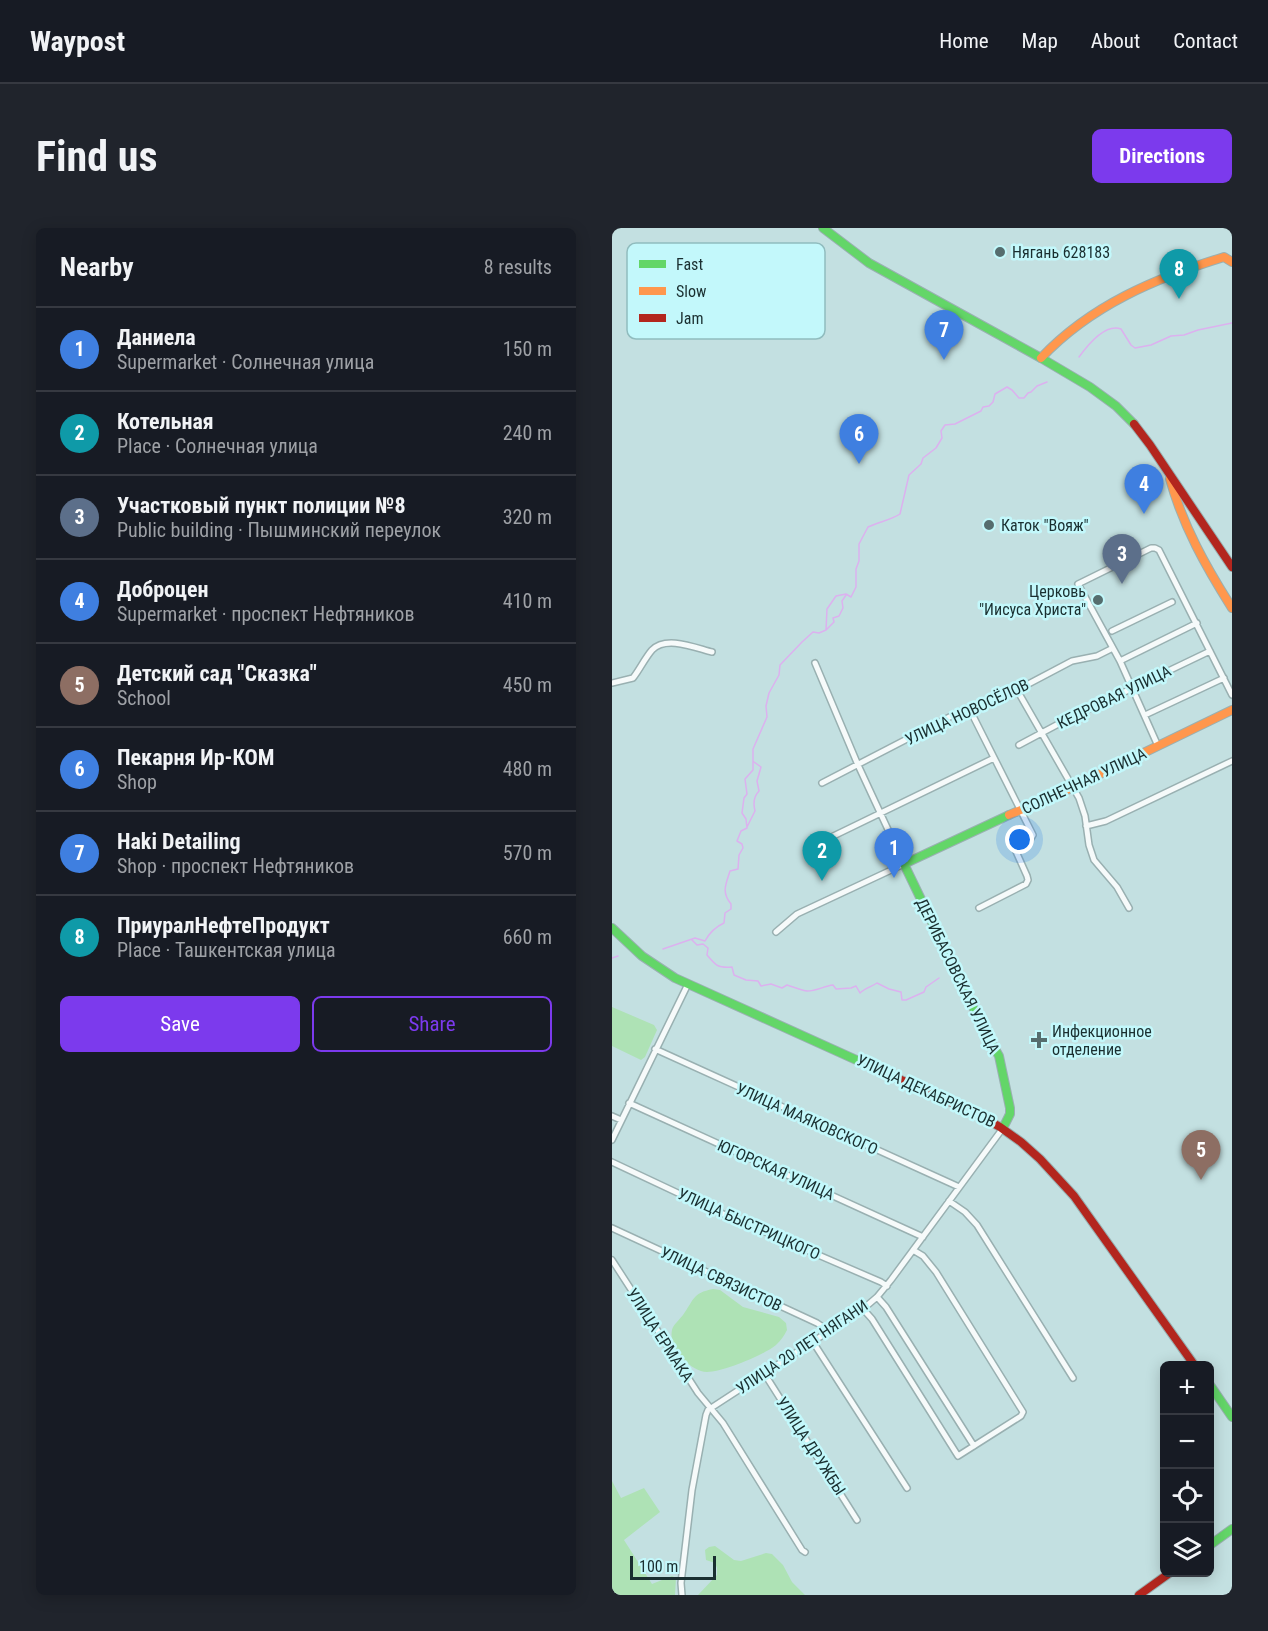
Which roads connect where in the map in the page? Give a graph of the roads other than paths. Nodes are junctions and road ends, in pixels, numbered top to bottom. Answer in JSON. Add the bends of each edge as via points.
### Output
{"nodes":[{"id":1,"x":824,"y":228,"type":"edge"},
{"id":2,"x":1232,"y":251,"type":"edge"},
{"id":3,"x":1228,"y":260,"type":"edge"},
{"id":4,"x":1041,"y":358,"type":"junction"},
{"id":5,"x":1169,"y":474,"type":"junction"},
{"id":6,"x":1200,"y":521,"type":"junction"},
{"id":7,"x":1188,"y":531,"type":"junction"},
{"id":8,"x":1232,"y":567,"type":"edge"},
{"id":9,"x":1173,"y":602,"type":"dead end"},
{"id":10,"x":1232,"y":608,"type":"edge"},
{"id":11,"x":1197,"y":623,"type":"junction"},
{"id":12,"x":1112,"y":631,"type":"dead end"},
{"id":13,"x":1113,"y":648,"type":"junction"},
{"id":14,"x":1210,"y":651,"type":"junction"},
{"id":15,"x":712,"y":652,"type":"dead end"},
{"id":16,"x":1120,"y":661,"type":"junction"},
{"id":17,"x":815,"y":663,"type":"dead end"},
{"id":18,"x":1224,"y":678,"type":"junction"},
{"id":19,"x":612,"y":683,"type":"edge"},
{"id":20,"x":1133,"y":688,"type":"junction"},
{"id":21,"x":1017,"y":690,"type":"junction"},
{"id":22,"x":1232,"y":695,"type":"edge"},
{"id":23,"x":969,"y":708,"type":"junction"},
{"id":24,"x":1232,"y":710,"type":"edge"},
{"id":25,"x":1145,"y":715,"type":"junction"},
{"id":26,"x":1041,"y":734,"type":"junction"},
{"id":27,"x":1019,"y":745,"type":"dead end"},
{"id":28,"x":1158,"y":746,"type":"junction"},
{"id":29,"x":994,"y":758,"type":"junction"},
{"id":30,"x":1232,"y":761,"type":"edge"},
{"id":31,"x":858,"y":765,"type":"junction"},
{"id":32,"x":822,"y":783,"type":"dead end"},
{"id":33,"x":1074,"y":787,"type":"junction"},
{"id":34,"x":1021,"y":810,"type":"junction"},
{"id":35,"x":881,"y":814,"type":"junction"},
{"id":36,"x":1086,"y":826,"type":"junction"},
{"id":37,"x":819,"y":843,"type":"dead end"},
{"id":38,"x":904,"y":864,"type":"junction"},
{"id":39,"x":979,"y":908,"type":"dead end"},
{"id":40,"x":1129,"y":908,"type":"dead end"},
{"id":41,"x":612,"y":928,"type":"edge"},
{"id":42,"x":776,"y":932,"type":"dead end"},
{"id":43,"x":688,"y":984,"type":"junction"},
{"id":44,"x":655,"y":1049,"type":"junction"},
{"id":45,"x":629,"y":1103,"type":"junction"},
{"id":46,"x":612,"y":1116,"type":"edge"},
{"id":47,"x":621,"y":1120,"type":"junction"},
{"id":48,"x":1003,"y":1128,"type":"junction"},
{"id":49,"x":612,"y":1140,"type":"edge"},
{"id":50,"x":612,"y":1162,"type":"edge"},
{"id":51,"x":960,"y":1187,"type":"junction"},
{"id":52,"x":949,"y":1201,"type":"junction"},
{"id":53,"x":612,"y":1228,"type":"edge"},
{"id":54,"x":923,"y":1237,"type":"junction"},
{"id":55,"x":913,"y":1250,"type":"junction"},
{"id":56,"x":612,"y":1260,"type":"edge"},
{"id":57,"x":886,"y":1286,"type":"junction"},
{"id":58,"x":877,"y":1297,"type":"junction"},
{"id":59,"x":863,"y":1309,"type":"junction"},
{"id":60,"x":828,"y":1333,"type":"junction"},
{"id":61,"x":813,"y":1342,"type":"junction"},
{"id":62,"x":1192,"y":1361,"type":"edge"},
{"id":63,"x":764,"y":1373,"type":"junction"},
{"id":64,"x":1073,"y":1378,"type":"dead end"},
{"id":65,"x":1214,"y":1392,"type":"edge"},
{"id":66,"x":711,"y":1408,"type":"junction"},
{"id":67,"x":1232,"y":1417,"type":"edge"},
{"id":68,"x":974,"y":1446,"type":"junction"},
{"id":69,"x":907,"y":1488,"type":"dead end"},
{"id":70,"x":857,"y":1520,"type":"dead end"},
{"id":71,"x":1232,"y":1529,"type":"edge"},
{"id":72,"x":1214,"y":1542,"type":"edge"},
{"id":73,"x":805,"y":1552,"type":"dead end"},
{"id":74,"x":1164,"y":1577,"type":"edge"},
{"id":75,"x":682,"y":1595,"type":"edge"},
{"id":76,"x":1138,"y":1595,"type":"edge"}],
"edges":[{"from":1,"to":4,"type":"main road","via":[[869,262]]},
{"from":2,"to":3,"type":"street"},
{"from":3,"to":4,"type":"main road","via":[[1173,274],[1137,290],[1069,329]]},
{"from":4,"to":5,"type":"main road","via":[[1116,406],[1141,432]]},
{"from":5,"to":6,"type":"main road"},
{"from":5,"to":7,"type":"main road"},
{"from":6,"to":7,"type":"main road","via":[[1192,522]]},
{"from":6,"to":8,"type":"main road"},
{"from":7,"to":10,"type":"main road"},
{"from":9,"to":12,"type":"street"},
{"from":11,"to":13,"type":"street","via":[[1159,550],[1151,548],[1078,584]]},
{"from":11,"to":14,"type":"street"},
{"from":11,"to":16,"type":"street"},
{"from":13,"to":16,"type":"street"},
{"from":13,"to":21,"type":"street","name":"УЛИЦА НОВОСЁЛОВ","via":[[1072,661]]},
{"from":14,"to":18,"type":"street"},
{"from":14,"to":20,"type":"street","name":"КЕДРОВАЯ УЛИЦА"},
{"from":15,"to":19,"type":"street","via":[[662,644],[633,678]]},
{"from":16,"to":20,"type":"street"},
{"from":17,"to":31,"type":"street","name":"ДЕРИБАСОВСКАЯ УЛИЦА"},
{"from":18,"to":22,"type":"street"},
{"from":18,"to":25,"type":"street"},
{"from":20,"to":25,"type":"street"},
{"from":20,"to":26,"type":"street","name":"КЕДРОВАЯ УЛИЦА"},
{"from":21,"to":23,"type":"street","name":"УЛИЦА НОВОСЁЛОВ"},
{"from":21,"to":26,"type":"street"},
{"from":23,"to":29,"type":"street"},
{"from":23,"to":31,"type":"street","name":"УЛИЦА НОВОСЁЛОВ"},
{"from":24,"to":28,"type":"main road","name":"СОЛНЕЧНАЯ УЛИЦА"},
{"from":25,"to":28,"type":"street"},
{"from":26,"to":27,"type":"street","name":"КЕДРОВАЯ УЛИЦА"},
{"from":26,"to":33,"type":"street"},
{"from":28,"to":33,"type":"main road","name":"СОЛНЕЧНАЯ УЛИЦА"},
{"from":29,"to":34,"type":"street"},
{"from":29,"to":35,"type":"street"},
{"from":30,"to":36,"type":"street","via":[[1106,821]]},
{"from":31,"to":32,"type":"street","name":"УЛИЦА НОВОСЁЛОВ"},
{"from":31,"to":35,"type":"street","name":"ДЕРИБАСОВСКАЯ УЛИЦА"},
{"from":33,"to":34,"type":"main road","name":"СОЛНЕЧНАЯ УЛИЦА"},
{"from":33,"to":36,"type":"street"},
{"from":34,"to":38,"type":"main road","name":"СОЛНЕЧНАЯ УЛИЦА"},
{"from":34,"to":39,"type":"street","via":[[1033,835],[1014,847],[1027,882]]},
{"from":35,"to":37,"type":"street"},
{"from":35,"to":38,"type":"street","name":"ДЕРИБАСОВСКАЯ УЛИЦА"},
{"from":36,"to":40,"type":"street","via":[[1094,860]]},
{"from":38,"to":42,"type":"street","name":"СОЛНЕЧНАЯ УЛИЦА","via":[[797,914]]},
{"from":38,"to":48,"type":"main road","name":"ДЕРИБАСОВСКАЯ УЛИЦА","via":[[999,1056],[1010,1108]]},
{"from":41,"to":43,"type":"main road","name":"УЛИЦА ДЕКАБРИСТОВ","via":[[647,961]]},
{"from":43,"to":44,"type":"street"},
{"from":43,"to":48,"type":"main road","name":"УЛИЦА ДЕКАБРИСТОВ"},
{"from":44,"to":45,"type":"street"},
{"from":44,"to":51,"type":"street","name":"УЛИЦА МАЯКОВСКОГО"},
{"from":45,"to":47,"type":"street"},
{"from":45,"to":54,"type":"street","name":"ЮГОРСКАЯ УЛИЦА"},
{"from":46,"to":47,"type":"street"},
{"from":47,"to":49,"type":"street"},
{"from":48,"to":51,"type":"street","name":"УЛИЦА 20 ЛЕТ НЯГАНИ"},
{"from":48,"to":62,"type":"main road","name":"УЛИЦА ДЕКАБРИСТОВ","via":[[1059,1177]]},
{"from":50,"to":57,"type":"street","name":"УЛИЦА БЫСТРИЦКОГО"},
{"from":51,"to":52,"type":"street","name":"УЛИЦА 20 ЛЕТ НЯГАНИ"},
{"from":52,"to":54,"type":"street","name":"УЛИЦА 20 ЛЕТ НЯГАНИ"},
{"from":52,"to":64,"type":"street","via":[[977,1225]]},
{"from":53,"to":60,"type":"street","name":"УЛИЦА СВЯЗИСТОВ","via":[[817,1323]]},
{"from":54,"to":55,"type":"street","name":"УЛИЦА 20 ЛЕТ НЯГАНИ"},
{"from":55,"to":57,"type":"street","name":"УЛИЦА 20 ЛЕТ НЯГАНИ"},
{"from":55,"to":68,"type":"street","via":[[936,1272],[1023,1412]]},
{"from":56,"to":66,"type":"street","name":"УЛИЦА ЕРМАКА"},
{"from":57,"to":58,"type":"street","name":"УЛИЦА 20 ЛЕТ НЯГАНИ"},
{"from":58,"to":59,"type":"street","name":"УЛИЦА 20 ЛЕТ НЯГАНИ"},
{"from":58,"to":68,"type":"street"},
{"from":59,"to":60,"type":"street","name":"УЛИЦА 20 ЛЕТ НЯГАНИ"},
{"from":59,"to":68,"type":"street","via":[[958,1456]]},
{"from":60,"to":61,"type":"street","name":"УЛИЦА 20 ЛЕТ НЯГАНИ"},
{"from":61,"to":63,"type":"street","name":"УЛИЦА 20 ЛЕТ НЯГАНИ"},
{"from":61,"to":69,"type":"street"},
{"from":63,"to":66,"type":"street","name":"УЛИЦА 20 ЛЕТ НЯГАНИ"},
{"from":63,"to":70,"type":"street","name":"УЛИЦА ДРУЖБЫ"},
{"from":65,"to":67,"type":"main road"},
{"from":66,"to":73,"type":"street","name":"УЛИЦА ЕРМАКА"},
{"from":66,"to":75,"type":"street","via":[[706,1415],[692,1490]]},
{"from":71,"to":72,"type":"main road"},
{"from":74,"to":76,"type":"main road"}]}
